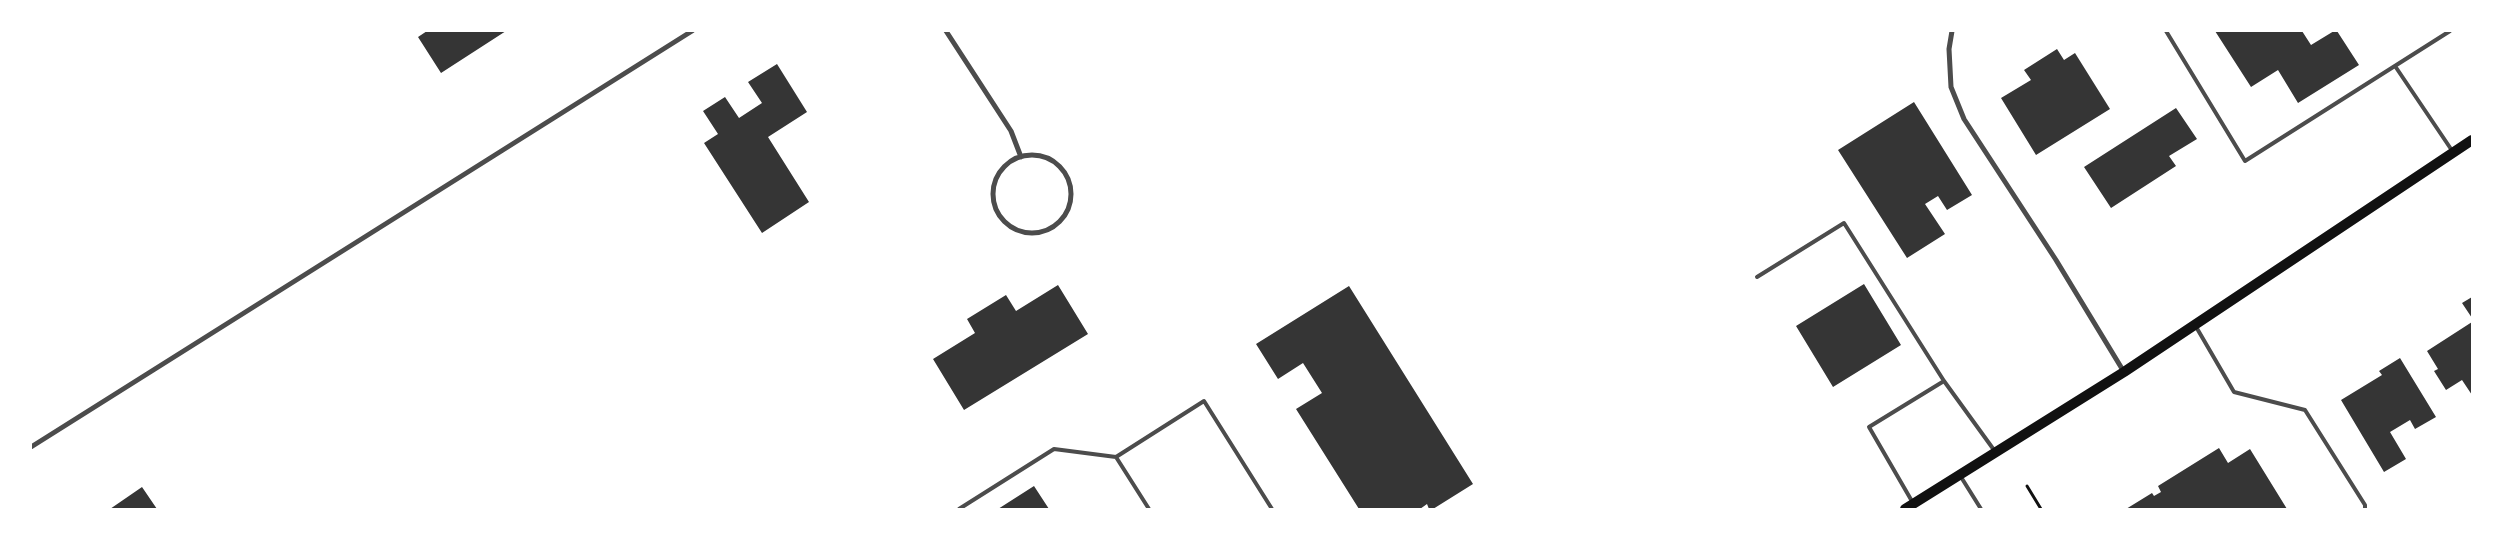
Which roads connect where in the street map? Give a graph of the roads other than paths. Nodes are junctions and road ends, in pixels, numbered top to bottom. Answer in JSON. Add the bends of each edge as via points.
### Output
{"nodes":[{"id":1,"x":692,"y":31,"type":"edge"},
{"id":2,"x":946,"y":31,"type":"edge"},
{"id":3,"x":1952,"y":31,"type":"edge"},
{"id":4,"x":2166,"y":31,"type":"edge"},
{"id":5,"x":2450,"y":31,"type":"edge"},
{"id":6,"x":2395,"y":66,"type":"junction"},
{"id":7,"x":2472,"y":140,"type":"edge"},
{"id":8,"x":2453,"y":152,"type":"junction"},
{"id":9,"x":1021,"y":157,"type":"junction"},
{"id":10,"x":1756,"y":277,"type":"dead end"},
{"id":11,"x":2195,"y":325,"type":"junction"},
{"id":12,"x":2124,"y":372,"type":"junction"},
{"id":13,"x":1944,"y":381,"type":"junction"},
{"id":14,"x":31,"y":447,"type":"edge"},
{"id":15,"x":1996,"y":452,"type":"junction"},
{"id":16,"x":1116,"y":457,"type":"junction"},
{"id":17,"x":1960,"y":475,"type":"junction"},
{"id":18,"x":1910,"y":506,"type":"edge"},
{"id":19,"x":959,"y":509,"type":"edge"},
{"id":20,"x":1149,"y":509,"type":"edge"},
{"id":21,"x":1272,"y":509,"type":"edge"},
{"id":22,"x":1981,"y":509,"type":"edge"},
{"id":23,"x":2365,"y":509,"type":"edge"}],
"edges":[{"from":1,"to":14,"type":"street"},
{"from":2,"to":9,"type":"street","via":[[1011,131]]},
{"from":3,"to":12,"type":"street","via":[[1949,48],[1951,87],[1964,119]]},
{"from":4,"to":6,"type":"lane","via":[[2245,161]]},
{"from":5,"to":6,"type":"lane"},
{"from":6,"to":8,"type":"lane"},
{"from":7,"to":8,"type":"main road"},
{"from":8,"to":11,"type":"main road"},
{"from":9,"to":9,"type":"street","via":[[999,173],[994,193],[997,212],[1017,231],[1030,234],[1044,232],[1066,216],[1072,189],[1060,166],[1041,156]]},
{"from":10,"to":13,"type":"lane","via":[[1844,223]]},
{"from":11,"to":12,"type":"main road"},
{"from":11,"to":23,"type":"lane","via":[[2234,392],[2306,410]]},
{"from":12,"to":15,"type":"main road"},
{"from":13,"to":15,"type":"lane"},
{"from":13,"to":18,"type":"lane","via":[[1869,427]]},
{"from":15,"to":17,"type":"main road"},
{"from":16,"to":19,"type":"lane","via":[[1054,449]]},
{"from":16,"to":20,"type":"lane"},
{"from":16,"to":21,"type":"lane","via":[[1204,401]]},
{"from":17,"to":18,"type":"main road"},
{"from":17,"to":22,"type":"lane"}]}
